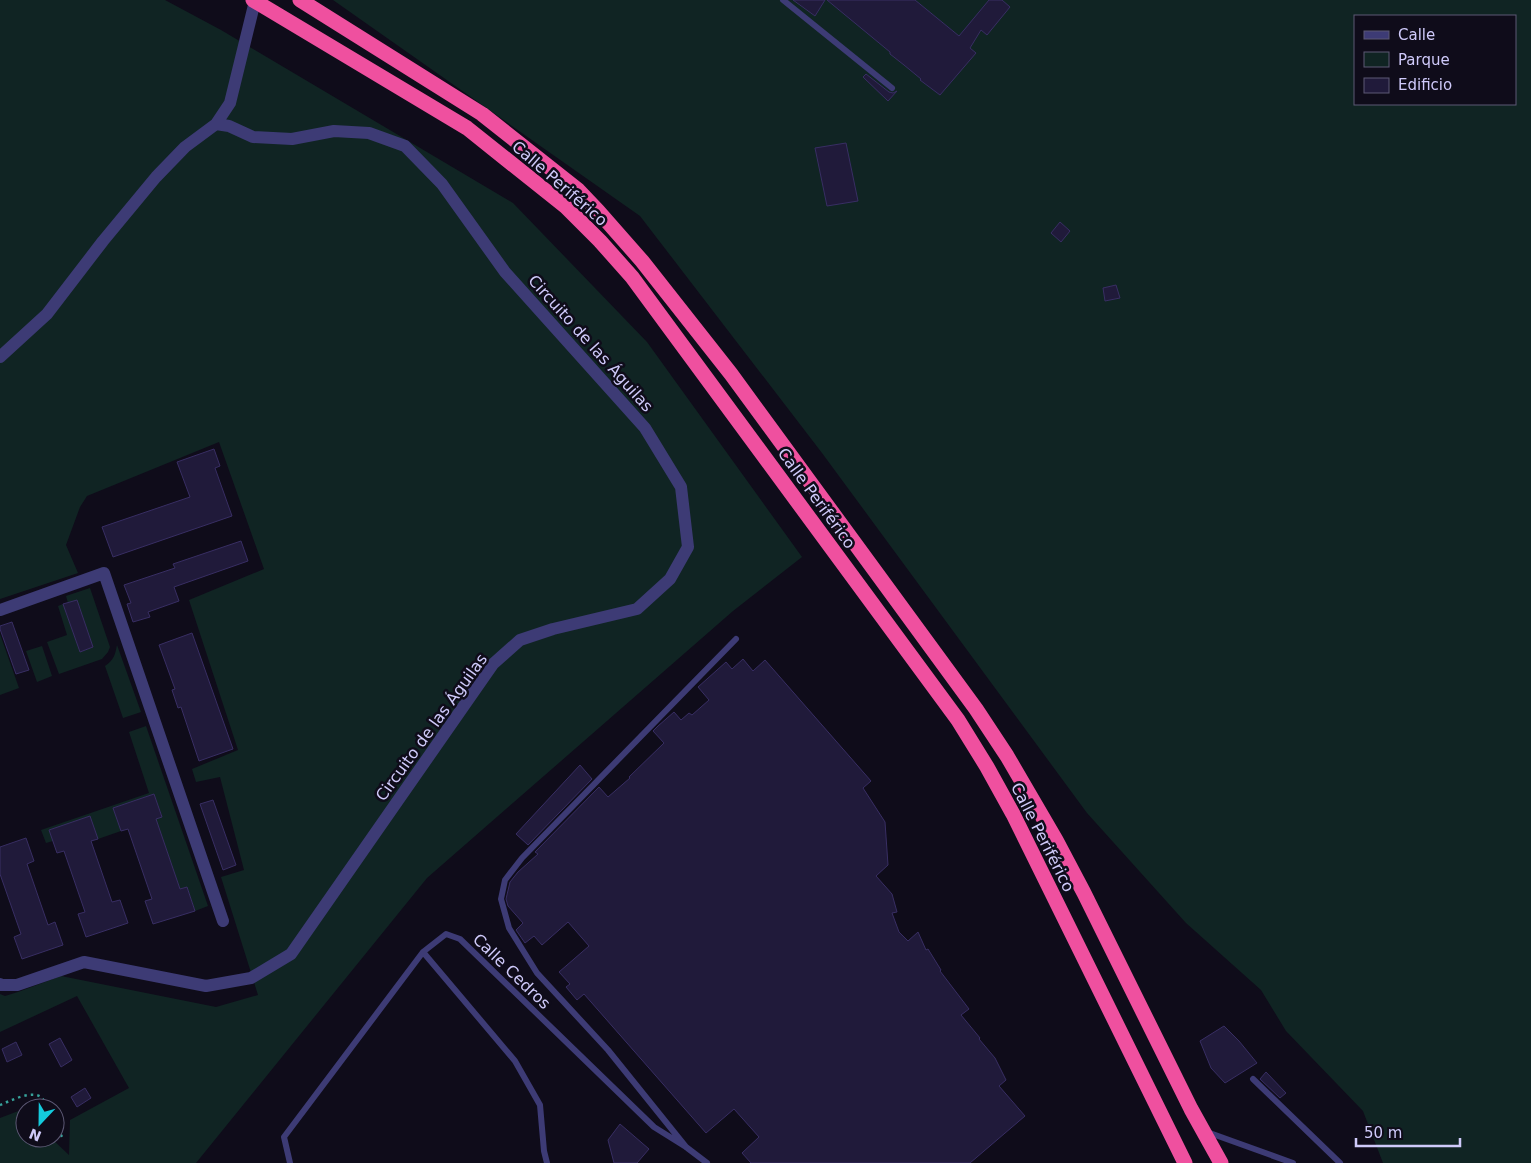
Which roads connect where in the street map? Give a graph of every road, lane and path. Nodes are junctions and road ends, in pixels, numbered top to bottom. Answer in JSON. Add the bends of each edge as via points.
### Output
{"nodes":[{"id":1,"x":254,"y":0,"type":"edge"},
{"id":2,"x":300,"y":0,"type":"edge"},
{"id":3,"x":783,"y":0,"type":"edge"},
{"id":4,"x":892,"y":88,"type":"dead end"},
{"id":5,"x":216,"y":124,"type":"junction"},
{"id":6,"x":0,"y":357,"type":"edge"},
{"id":7,"x":0,"y":610,"type":"edge"},
{"id":8,"x":736,"y":639,"type":"dead end"},
{"id":9,"x":223,"y":921,"type":"dead end"},
{"id":10,"x":423,"y":952,"type":"junction"},
{"id":11,"x":0,"y":984,"type":"edge"},
{"id":12,"x":1253,"y":1079,"type":"dead end"},
{"id":13,"x":18,"y":1098,"type":"edge"},
{"id":14,"x":42,"y":1098,"type":"edge"},
{"id":15,"x":15,"y":1099,"type":"edge"},
{"id":16,"x":0,"y":1105,"type":"edge"},
{"id":17,"x":1204,"y":1130,"type":"junction"},
{"id":18,"x":686,"y":1147,"type":"junction"},
{"id":19,"x":1184,"y":1162,"type":"edge"},
{"id":20,"x":290,"y":1163,"type":"edge"},
{"id":21,"x":547,"y":1163,"type":"edge"},
{"id":22,"x":707,"y":1163,"type":"edge"},
{"id":23,"x":1221,"y":1163,"type":"edge"},
{"id":24,"x":1293,"y":1163,"type":"edge"},
{"id":25,"x":1340,"y":1163,"type":"edge"}],
"edges":[{"from":1,"to":5,"type":"street","via":[[230,104]]},
{"from":1,"to":19,"type":"highway","name":"Calle Periférico","via":[[467,128],[566,207],[632,277],[958,720],[988,767]]},
{"from":2,"to":17,"type":"highway","name":"Calle Periférico","via":[[482,114],[578,190],[689,319],[1007,756],[1084,893]]},
{"from":3,"to":4,"type":"lane"},
{"from":5,"to":6,"type":"street","via":[[185,147],[156,177],[47,314]]},
{"from":5,"to":11,"type":"street","name":"Circuito de las Águilas","via":[[253,137],[282,139],[334,131],[369,133],[404,146],[442,184],[505,272],[645,428],[681,488],[688,546],[670,578],[637,609],[520,640],[493,664],[291,954],[251,978],[206,986],[84,962],[17,985]]},
{"from":7,"to":9,"type":"street","via":[[104,573]]},
{"from":8,"to":18,"type":"lane","via":[[522,858],[505,880],[501,898],[509,928],[537,973],[608,1050]]},
{"from":10,"to":18,"type":"lane","name":"Calle Cedros","via":[[446,934],[460,939],[654,1127]]},
{"from":10,"to":20,"type":"lane","name":"Calle Cedros","via":[[284,1137]]},
{"from":10,"to":21,"type":"lane","via":[[515,1061],[540,1105]]},
{"from":12,"to":25,"type":"lane"},
{"from":13,"to":14,"type":"path","via":[[38,1095]]},
{"from":15,"to":16,"type":"path"},
{"from":17,"to":23,"type":"highway","name":"Calle Periférico"},
{"from":17,"to":24,"type":"lane"},
{"from":18,"to":22,"type":"lane","name":"Calle Cedros"}]}
